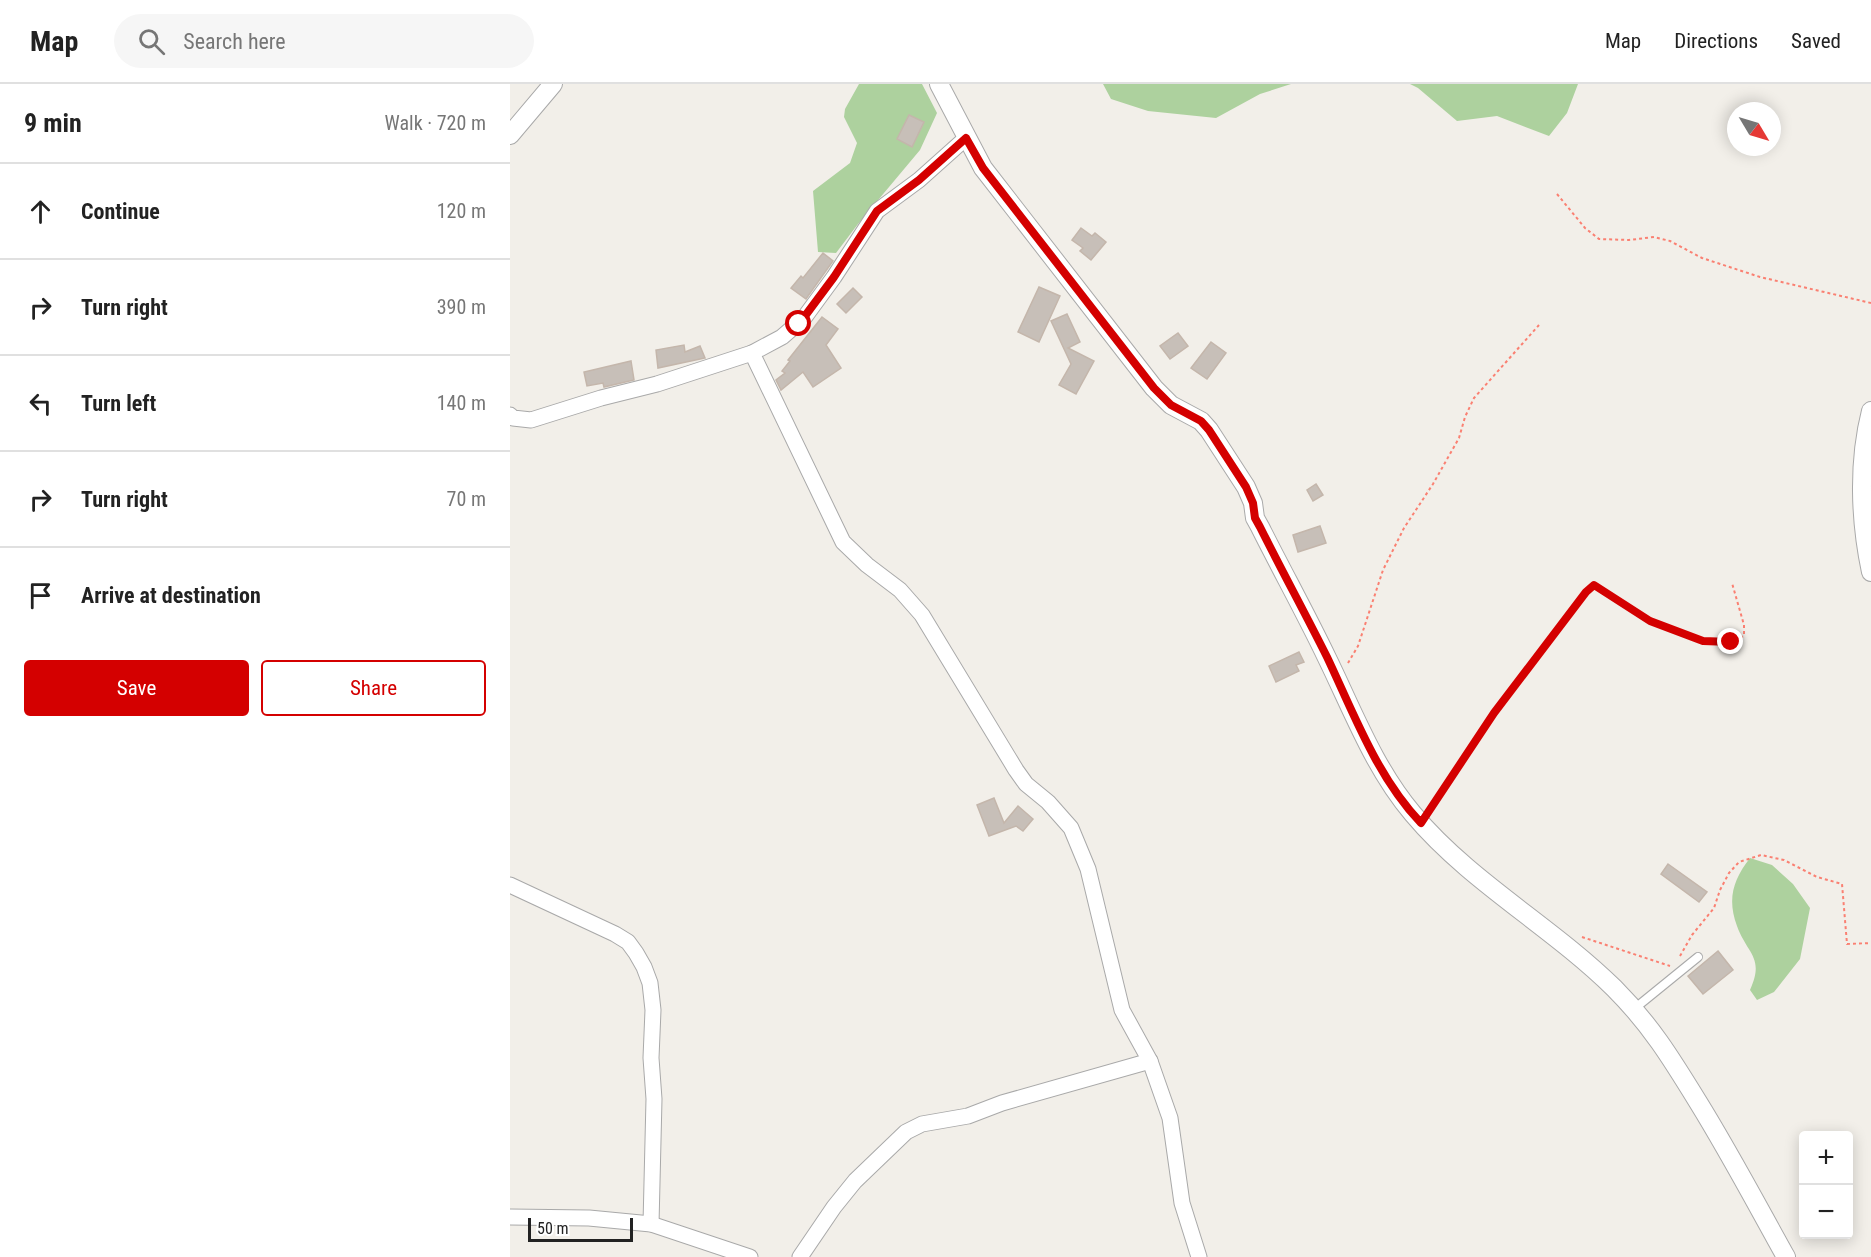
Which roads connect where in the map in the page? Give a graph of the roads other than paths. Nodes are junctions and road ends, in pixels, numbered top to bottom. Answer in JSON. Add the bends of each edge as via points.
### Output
{"nodes":[{"id":1,"x":553,"y":84,"type":"edge"},
{"id":2,"x":939,"y":84,"type":"edge"},
{"id":3,"x":510,"y":135,"type":"edge"},
{"id":4,"x":966,"y":138,"type":"junction"},
{"id":5,"x":752,"y":353,"type":"junction"},
{"id":6,"x":1871,"y":411,"type":"edge"},
{"id":7,"x":510,"y":415,"type":"edge"},
{"id":8,"x":1871,"y":572,"type":"edge"},
{"id":9,"x":510,"y":885,"type":"edge"},
{"id":10,"x":1698,"y":957,"type":"dead end"},
{"id":11,"x":1634,"y":1009,"type":"junction"},
{"id":12,"x":1150,"y":1061,"type":"junction"},
{"id":13,"x":510,"y":1217,"type":"edge"},
{"id":14,"x":651,"y":1224,"type":"junction"},
{"id":15,"x":750,"y":1257,"type":"edge"},
{"id":16,"x":800,"y":1257,"type":"edge"},
{"id":17,"x":1199,"y":1257,"type":"edge"},
{"id":18,"x":1786,"y":1257,"type":"edge"}],
"edges":[{"from":1,"to":3,"type":"street"},
{"from":2,"to":4,"type":"street"},
{"from":4,"to":5,"type":"street","via":[[877,211],[799,324]]},
{"from":4,"to":11,"type":"street","via":[[983,168],[1154,388],[1171,405],[1201,421],[1226,454],[1246,487],[1255,518],[1365,740],[1397,794],[1448,851],[1586,962]]},
{"from":5,"to":7,"type":"street","via":[[531,420]]},
{"from":5,"to":12,"type":"street","via":[[843,542],[900,590],[922,615],[1016,770],[1071,828],[1088,868],[1122,1010]]},
{"from":6,"to":8,"type":"street","via":[[1862,480]]},
{"from":9,"to":14,"type":"street","via":[[615,934],[628,942],[644,967],[653,1010]]},
{"from":10,"to":11,"type":"lane"},
{"from":11,"to":18,"type":"street","via":[[1666,1049]]},
{"from":12,"to":16,"type":"street","via":[[968,1116],[922,1124],[906,1132],[855,1181]]},
{"from":12,"to":17,"type":"street","via":[[1170,1118],[1182,1203]]},
{"from":13,"to":14,"type":"street"},
{"from":14,"to":15,"type":"street"}]}
